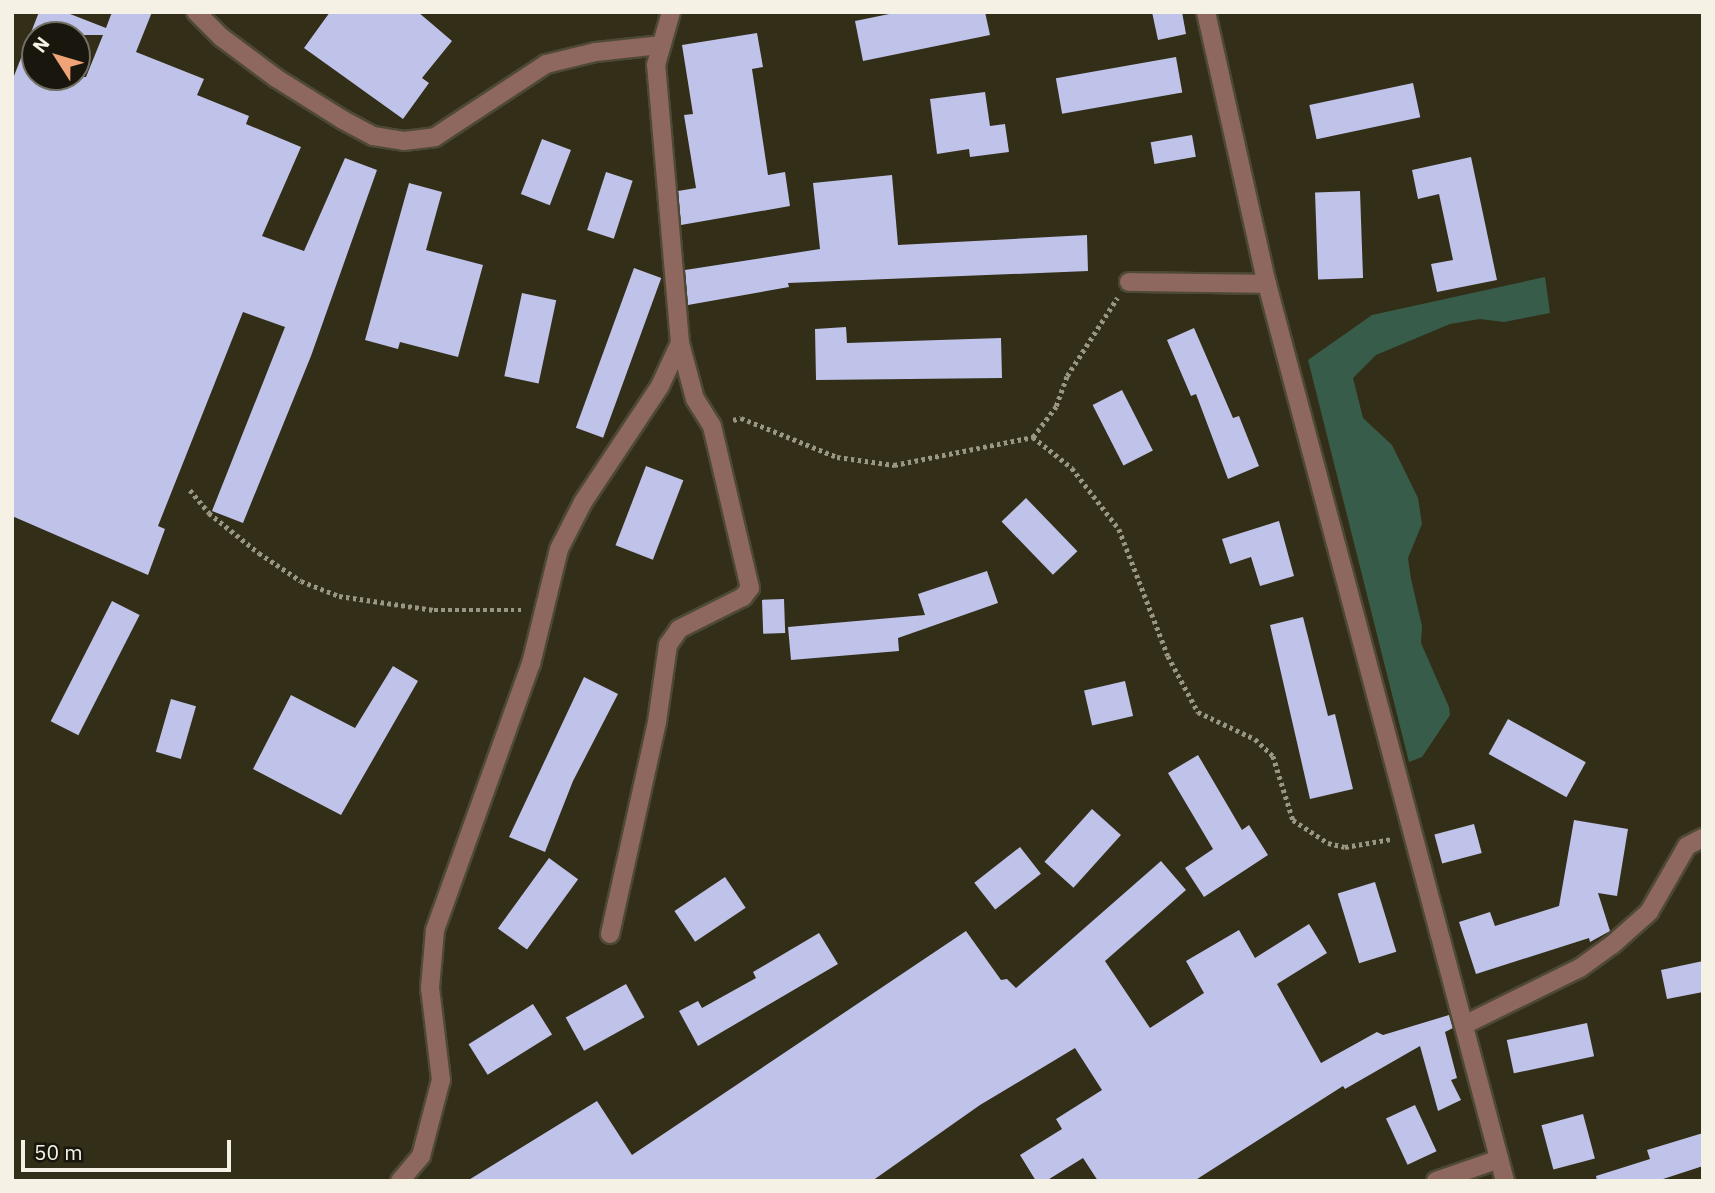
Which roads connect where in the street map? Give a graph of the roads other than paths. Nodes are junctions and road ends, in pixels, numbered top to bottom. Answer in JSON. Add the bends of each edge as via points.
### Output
{"nodes":[{"id":1,"x":197,"y":12,"type":"edge"},
{"id":2,"x":671,"y":12,"type":"edge"},
{"id":3,"x":1206,"y":12,"type":"edge"},
{"id":4,"x":660,"y":45,"type":"junction"},
{"id":5,"x":1129,"y":282,"type":"road end"},
{"id":6,"x":1267,"y":284,"type":"junction"},
{"id":7,"x":680,"y":343,"type":"junction"},
{"id":8,"x":1703,"y":838,"type":"edge"},
{"id":9,"x":610,"y":934,"type":"dead end"},
{"id":10,"x":1466,"y":1024,"type":"junction"},
{"id":11,"x":1499,"y":1158,"type":"junction"},
{"id":12,"x":400,"y":1181,"type":"edge"},
{"id":13,"x":1436,"y":1181,"type":"edge"},
{"id":14,"x":1505,"y":1181,"type":"edge"}],
"edges":[{"from":1,"to":4,"type":"street","via":[[254,62],[342,120],[373,135],[404,141],[435,137],[546,64],[596,52]]},
{"from":2,"to":4,"type":"street"},
{"from":3,"to":6,"type":"street"},
{"from":4,"to":7,"type":"street","via":[[656,65]]},
{"from":5,"to":6,"type":"street"},
{"from":6,"to":10,"type":"street","via":[[1410,834]]},
{"from":7,"to":9,"type":"street","via":[[695,399],[712,426],[750,588],[743,597],[679,629],[668,645],[657,722]]},
{"from":7,"to":12,"type":"street","via":[[660,386],[569,524],[542,610],[531,664],[435,930],[430,988],[441,1080],[421,1156]]},
{"from":8,"to":10,"type":"street","via":[[1687,846],[1648,912],[1612,945],[1580,968]]},
{"from":10,"to":11,"type":"street"},
{"from":11,"to":13,"type":"street"},
{"from":11,"to":14,"type":"street"}]}
